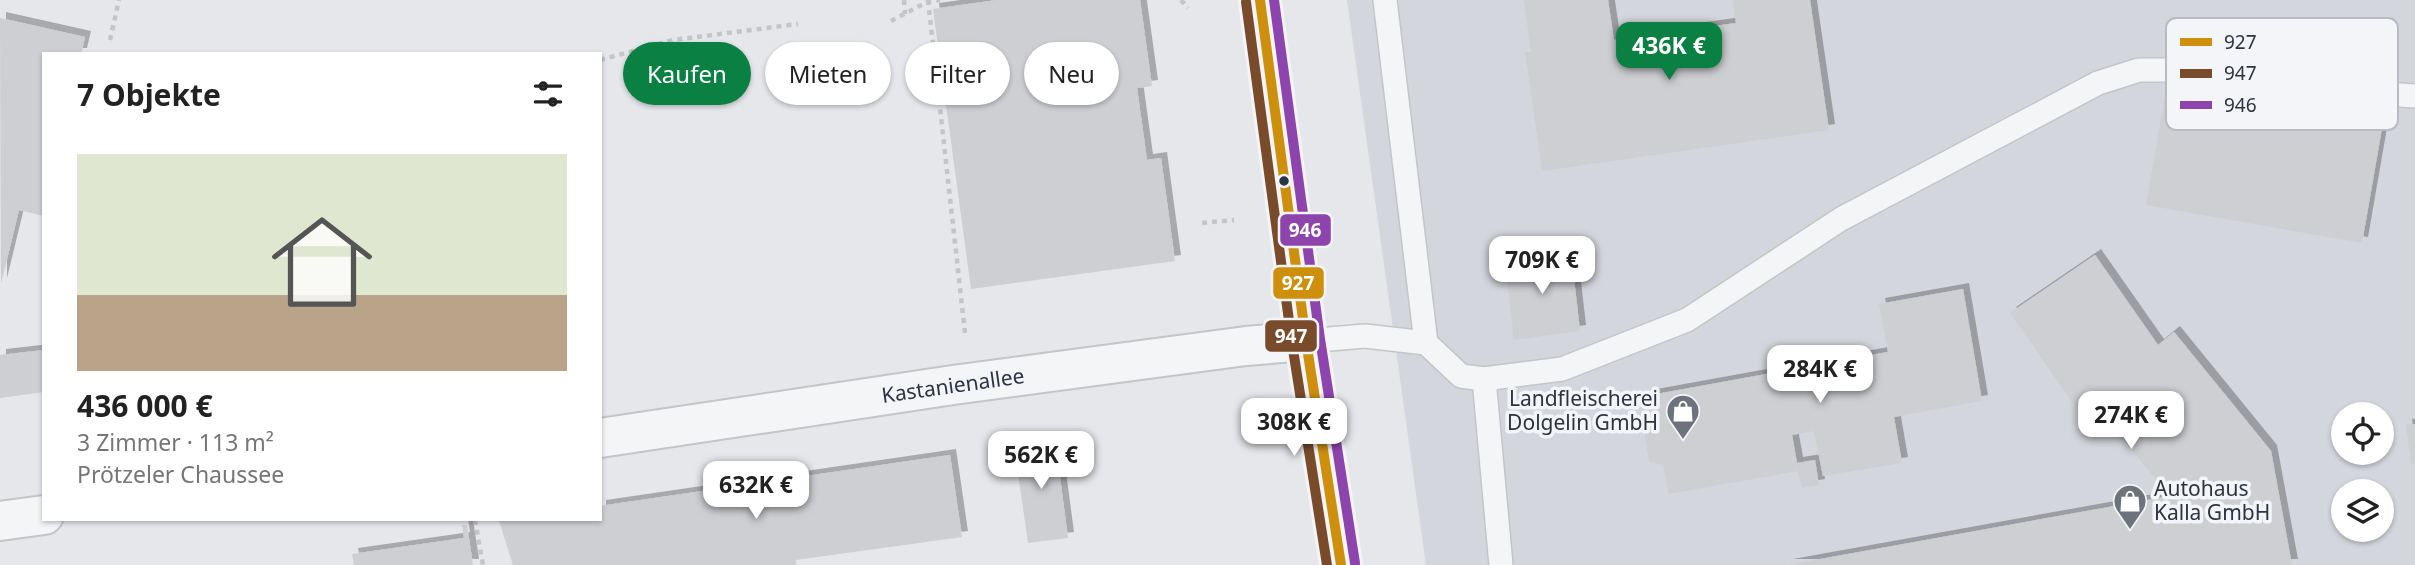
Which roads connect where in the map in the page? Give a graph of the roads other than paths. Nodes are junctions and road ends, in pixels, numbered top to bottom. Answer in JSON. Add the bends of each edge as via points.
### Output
{"nodes":[{"id":1,"x":1260,"y":0,"type":"edge"},
{"id":2,"x":1385,"y":0,"type":"edge"},
{"id":3,"x":2166,"y":70,"type":"edge"},
{"id":4,"x":1306,"y":341,"type":"junction"},
{"id":5,"x":1426,"y":343,"type":"junction"},
{"id":6,"x":1484,"y":380,"type":"junction"},
{"id":7,"x":602,"y":438,"type":"edge"},
{"id":8,"x":42,"y":515,"type":"edge"},
{"id":9,"x":0,"y":521,"type":"edge"},
{"id":10,"x":1341,"y":565,"type":"edge"},
{"id":11,"x":1502,"y":565,"type":"edge"}],
"edges":[{"from":1,"to":4,"type":"main road"},
{"from":2,"to":5,"type":"lane"},
{"from":3,"to":6,"type":"lane","via":[[2139,70],[2098,83],[1841,219],[1687,320],[1562,369]]},
{"from":4,"to":5,"type":"lane","via":[[1365,336]]},
{"from":4,"to":7,"type":"street","name":"Kastanienallee","via":[[971,382]]},
{"from":4,"to":10,"type":"main road"},
{"from":5,"to":6,"type":"lane","via":[[1461,376]]},
{"from":6,"to":11,"type":"lane"},
{"from":8,"to":9,"type":"street"}]}
